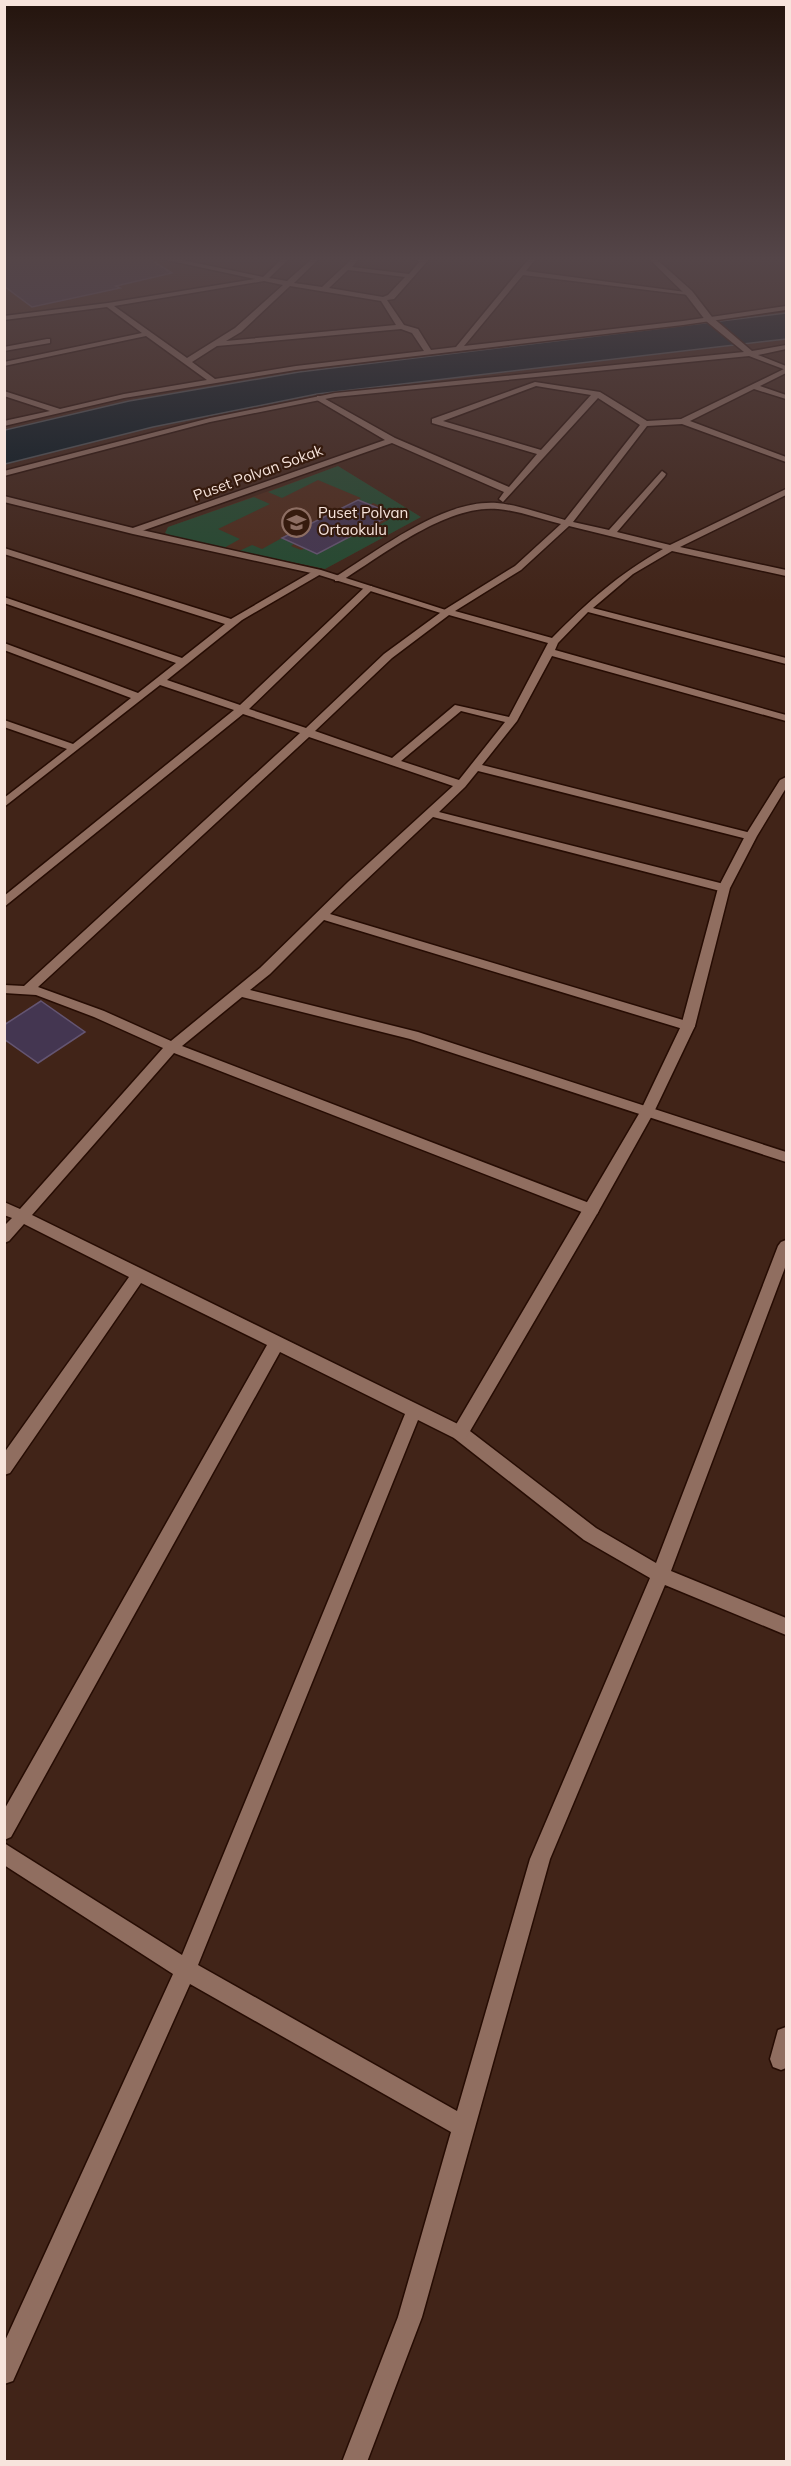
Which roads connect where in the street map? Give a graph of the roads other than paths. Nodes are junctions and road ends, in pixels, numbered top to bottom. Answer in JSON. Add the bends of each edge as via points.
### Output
{"nodes":[{"id":1,"x":199,"y":371,"type":"edge"},
{"id":2,"x":276,"y":371,"type":"edge"},
{"id":3,"x":570,"y":371,"type":"edge"},
{"id":4,"x":782,"y":371,"type":"edge"},
{"id":5,"x":213,"y":381,"type":"junction"},
{"id":6,"x":752,"y":386,"type":"junction"},
{"id":7,"x":4,"y":393,"type":"edge"},
{"id":8,"x":597,"y":394,"type":"junction"},
{"id":9,"x":786,"y":397,"type":"edge"},
{"id":10,"x":320,"y":398,"type":"junction"},
{"id":11,"x":59,"y":411,"type":"junction"},
{"id":12,"x":683,"y":421,"type":"junction"},
{"id":13,"x":4,"y":424,"type":"edge"},
{"id":14,"x":645,"y":424,"type":"junction"},
{"id":15,"x":392,"y":440,"type":"junction"},
{"id":16,"x":542,"y":453,"type":"junction"},
{"id":17,"x":786,"y":460,"type":"edge"},
{"id":18,"x":4,"y":474,"type":"edge"},
{"id":19,"x":662,"y":474,"type":"dead end"},
{"id":20,"x":510,"y":491,"type":"junction"},
{"id":21,"x":786,"y":492,"type":"edge"},
{"id":22,"x":4,"y":499,"type":"edge"},
{"id":23,"x":497,"y":506,"type":"junction"},
{"id":24,"x":567,"y":523,"type":"junction"},
{"id":25,"x":133,"y":531,"type":"junction"},
{"id":26,"x":611,"y":533,"type":"junction"},
{"id":27,"x":671,"y":548,"type":"junction"},
{"id":28,"x":4,"y":551,"type":"edge"},
{"id":29,"x":318,"y":572,"type":"junction"},
{"id":30,"x":786,"y":573,"type":"edge"},
{"id":31,"x":338,"y":579,"type":"junction"},
{"id":32,"x":369,"y":588,"type":"junction"},
{"id":33,"x":4,"y":600,"type":"edge"},
{"id":34,"x":587,"y":609,"type":"junction"},
{"id":35,"x":447,"y":612,"type":"junction"},
{"id":36,"x":232,"y":623,"type":"junction"},
{"id":37,"x":4,"y":646,"type":"edge"},
{"id":38,"x":551,"y":647,"type":"junction"},
{"id":39,"x":786,"y":661,"type":"edge"},
{"id":40,"x":182,"y":662,"type":"junction"},
{"id":41,"x":158,"y":681,"type":"junction"},
{"id":42,"x":138,"y":697,"type":"junction"},
{"id":43,"x":242,"y":709,"type":"junction"},
{"id":44,"x":786,"y":718,"type":"edge"},
{"id":45,"x":512,"y":721,"type":"junction"},
{"id":46,"x":4,"y":723,"type":"edge"},
{"id":47,"x":308,"y":732,"type":"junction"},
{"id":48,"x":74,"y":748,"type":"junction"},
{"id":49,"x":393,"y":762,"type":"junction"},
{"id":50,"x":475,"y":767,"type":"junction"},
{"id":51,"x":786,"y":780,"type":"edge"},
{"id":52,"x":461,"y":785,"type":"junction"},
{"id":53,"x":5,"y":803,"type":"edge"},
{"id":54,"x":430,"y":813,"type":"junction"},
{"id":55,"x":751,"y":836,"type":"junction"},
{"id":56,"x":724,"y":888,"type":"junction"},
{"id":57,"x":4,"y":903,"type":"edge"},
{"id":58,"x":321,"y":915,"type":"junction"},
{"id":59,"x":4,"y":989,"type":"edge"},
{"id":60,"x":27,"y":990,"type":"junction"},
{"id":61,"x":238,"y":992,"type":"junction"},
{"id":62,"x":688,"y":1026,"type":"junction"},
{"id":63,"x":172,"y":1047,"type":"junction"},
{"id":64,"x":647,"y":1112,"type":"junction"},
{"id":65,"x":786,"y":1157,"type":"edge"},
{"id":66,"x":4,"y":1208,"type":"edge"},
{"id":67,"x":592,"y":1210,"type":"junction"},
{"id":68,"x":23,"y":1216,"type":"junction"},
{"id":69,"x":4,"y":1237,"type":"edge"},
{"id":70,"x":786,"y":1246,"type":"edge"},
{"id":71,"x":139,"y":1274,"type":"junction"},
{"id":72,"x":277,"y":1342,"type":"junction"},
{"id":73,"x":414,"y":1411,"type":"junction"},
{"id":74,"x":459,"y":1433,"type":"junction"},
{"id":75,"x":4,"y":1468,"type":"edge"},
{"id":76,"x":660,"y":1575,"type":"junction"},
{"id":77,"x":786,"y":1627,"type":"edge"},
{"id":78,"x":4,"y":1830,"type":"edge"},
{"id":79,"x":4,"y":1853,"type":"edge"},
{"id":80,"x":186,"y":1970,"type":"junction"},
{"id":81,"x":464,"y":2127,"type":"junction"},
{"id":82,"x":4,"y":2372,"type":"edge"},
{"id":83,"x":354,"y":2462,"type":"edge"}],
"edges":[{"from":1,"to":5,"type":"street"},
{"from":2,"to":5,"type":"street"},
{"from":3,"to":10,"type":"street"},
{"from":4,"to":6,"type":"street"},
{"from":5,"to":11,"type":"street"},
{"from":6,"to":9,"type":"street"},
{"from":6,"to":12,"type":"street"},
{"from":7,"to":11,"type":"street"},
{"from":8,"to":14,"type":"street"},
{"from":8,"to":16,"type":"street"},
{"from":8,"to":16,"type":"street","via":[[535,384],[435,421]]},
{"from":10,"to":15,"type":"street"},
{"from":10,"to":18,"type":"street","via":[[163,432]]},
{"from":11,"to":13,"type":"street"},
{"from":12,"to":14,"type":"street"},
{"from":12,"to":17,"type":"street"},
{"from":14,"to":24,"type":"street"},
{"from":15,"to":20,"type":"street"},
{"from":15,"to":25,"type":"street","name":"Puset Polvan Sokak"},
{"from":16,"to":20,"type":"street"},
{"from":19,"to":26,"type":"street"},
{"from":20,"to":23,"type":"street"},
{"from":21,"to":27,"type":"street"},
{"from":22,"to":25,"type":"street"},
{"from":23,"to":24,"type":"street"},
{"from":23,"to":31,"type":"street","via":[[465,510],[422,527]]},
{"from":24,"to":26,"type":"street"},
{"from":24,"to":35,"type":"street","via":[[518,568]]},
{"from":25,"to":29,"type":"street"},
{"from":26,"to":27,"type":"street"},
{"from":27,"to":30,"type":"street"},
{"from":27,"to":34,"type":"street","via":[[630,572]]},
{"from":28,"to":36,"type":"street"},
{"from":29,"to":31,"type":"street"},
{"from":29,"to":36,"type":"street"},
{"from":31,"to":32,"type":"street"},
{"from":32,"to":35,"type":"street"},
{"from":32,"to":43,"type":"street"},
{"from":33,"to":40,"type":"street"},
{"from":34,"to":38,"type":"street"},
{"from":34,"to":39,"type":"street"},
{"from":35,"to":38,"type":"street"},
{"from":35,"to":47,"type":"street","via":[[388,656]]},
{"from":36,"to":40,"type":"street"},
{"from":37,"to":42,"type":"street"},
{"from":38,"to":44,"type":"street"},
{"from":38,"to":45,"type":"street"},
{"from":40,"to":41,"type":"street"},
{"from":41,"to":42,"type":"street"},
{"from":41,"to":43,"type":"street"},
{"from":42,"to":48,"type":"street"},
{"from":43,"to":47,"type":"street"},
{"from":43,"to":57,"type":"street"},
{"from":45,"to":49,"type":"street","via":[[459,707]]},
{"from":45,"to":50,"type":"street"},
{"from":46,"to":48,"type":"street"},
{"from":47,"to":49,"type":"street"},
{"from":47,"to":60,"type":"street"},
{"from":48,"to":53,"type":"street"},
{"from":49,"to":52,"type":"street"},
{"from":50,"to":52,"type":"street"},
{"from":50,"to":55,"type":"street"},
{"from":51,"to":55,"type":"street"},
{"from":52,"to":54,"type":"street"},
{"from":54,"to":56,"type":"street"},
{"from":54,"to":58,"type":"street"},
{"from":55,"to":56,"type":"street"},
{"from":56,"to":62,"type":"street"},
{"from":58,"to":61,"type":"street"},
{"from":58,"to":62,"type":"street"},
{"from":59,"to":60,"type":"street"},
{"from":60,"to":63,"type":"street","via":[[99,1014]]},
{"from":61,"to":63,"type":"street"},
{"from":61,"to":64,"type":"street","via":[[413,1035]]},
{"from":62,"to":64,"type":"street"},
{"from":63,"to":67,"type":"street"},
{"from":63,"to":68,"type":"street"},
{"from":64,"to":65,"type":"street"},
{"from":64,"to":67,"type":"street"},
{"from":66,"to":68,"type":"street"},
{"from":67,"to":74,"type":"street"},
{"from":68,"to":69,"type":"street"},
{"from":68,"to":71,"type":"street"},
{"from":70,"to":76,"type":"street"},
{"from":71,"to":72,"type":"street"},
{"from":71,"to":75,"type":"street"},
{"from":72,"to":73,"type":"street"},
{"from":72,"to":78,"type":"street"},
{"from":73,"to":74,"type":"street"},
{"from":73,"to":80,"type":"street"},
{"from":74,"to":76,"type":"street","via":[[590,1534]]},
{"from":76,"to":77,"type":"street"},
{"from":76,"to":81,"type":"street","via":[[540,1859]]},
{"from":79,"to":80,"type":"street"},
{"from":80,"to":81,"type":"street"},
{"from":80,"to":82,"type":"street"},
{"from":81,"to":83,"type":"street","via":[[410,2317]]}]}
